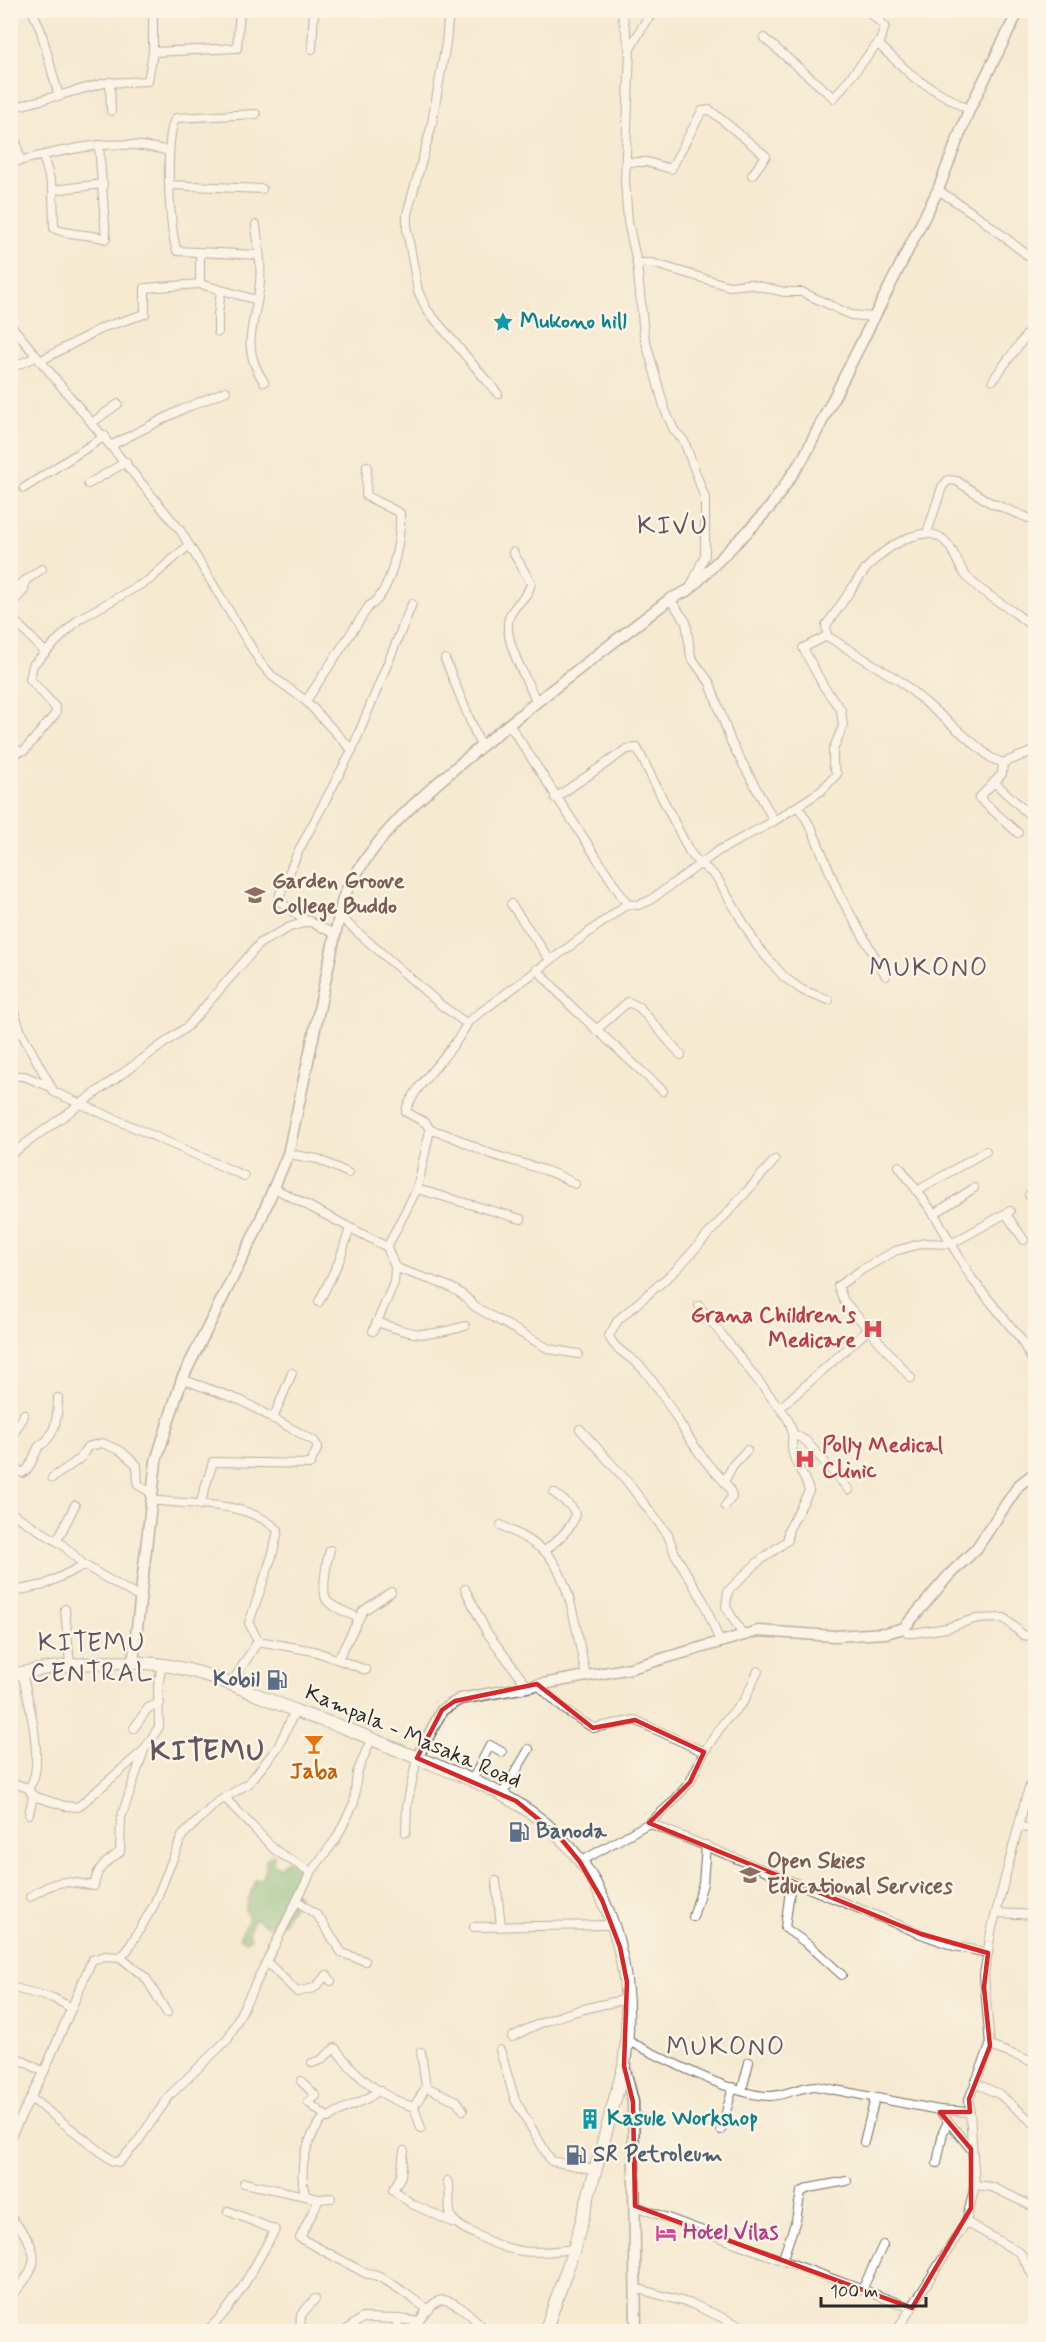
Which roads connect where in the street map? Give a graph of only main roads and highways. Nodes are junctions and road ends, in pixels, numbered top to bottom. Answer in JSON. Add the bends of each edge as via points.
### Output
{"nodes":[{"id":1,"x":14,"y":1674,"type":"edge"},
{"id":2,"x":545,"y":2331,"type":"edge"}],
"edges":[{"from":1,"to":2,"type":"main road","name":"Kampala - Masaka Road","via":[[70,1665],[133,1663],[192,1670],[503,1793],[558,1835],[580,1862],[614,1925],[628,1999],[628,2042],[597,2170]]}]}
